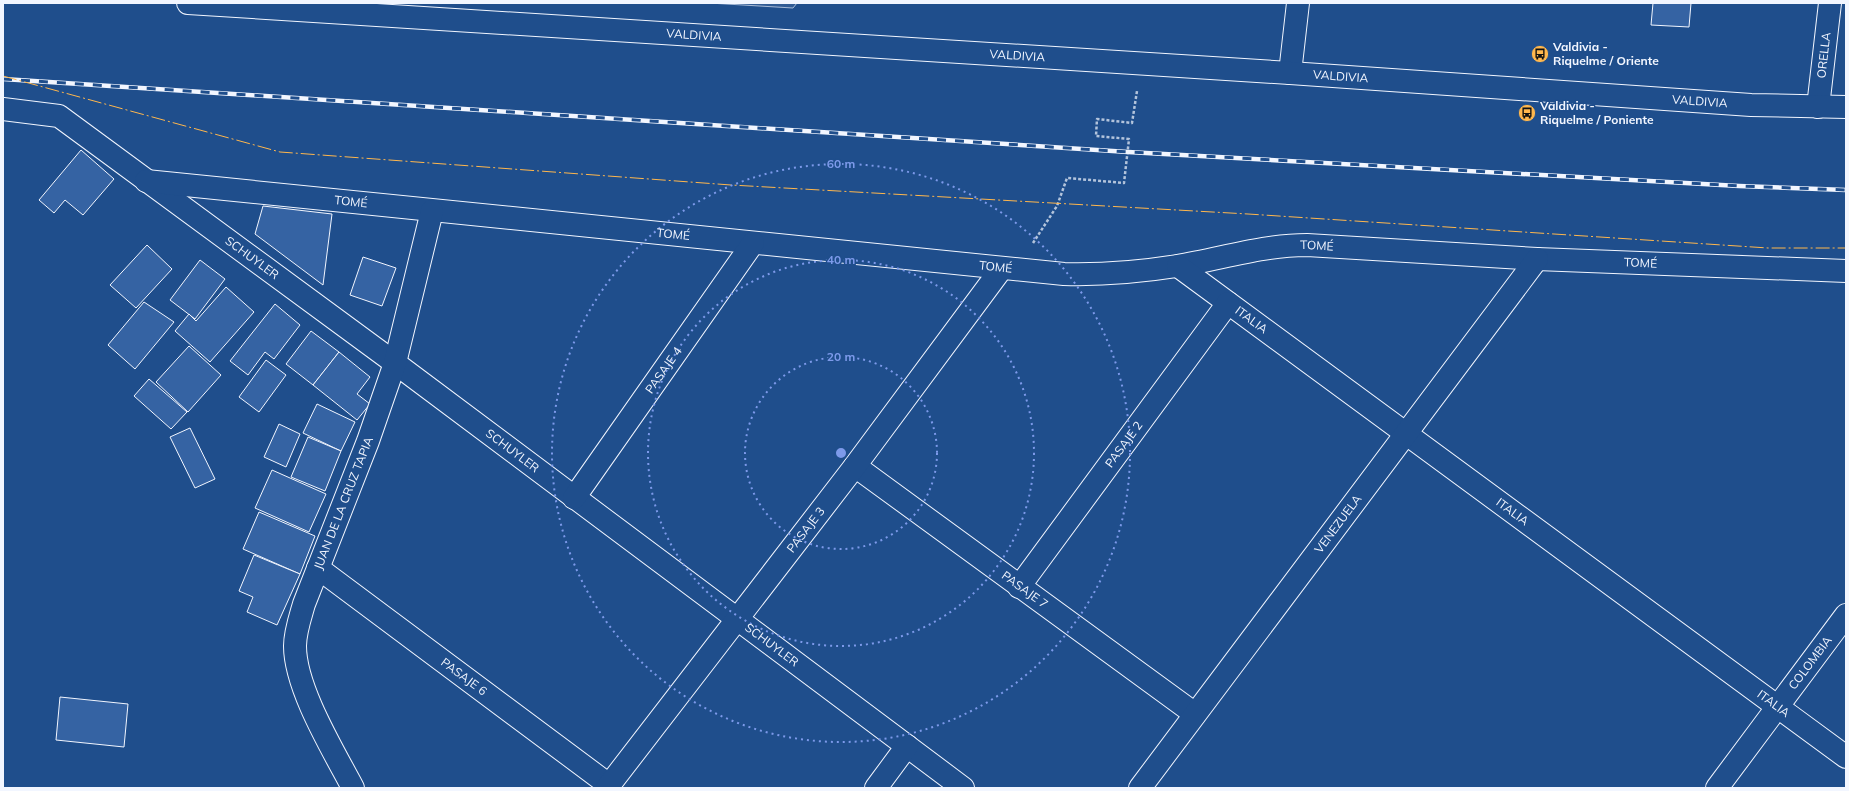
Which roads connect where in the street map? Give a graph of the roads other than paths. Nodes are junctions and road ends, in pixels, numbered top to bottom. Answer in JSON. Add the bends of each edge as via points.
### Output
{"nodes":[{"id":1,"x":188,"y":3,"type":"edge"},
{"id":2,"x":1298,"y":3,"type":"edge"},
{"id":3,"x":1830,"y":3,"type":"edge"},
{"id":4,"x":1290,"y":73,"type":"junction"},
{"id":5,"x":1818,"y":107,"type":"junction"},
{"id":6,"x":1846,"y":107,"type":"edge"},
{"id":7,"x":3,"y":109,"type":"edge"},
{"id":8,"x":146,"y":181,"type":"junction"},
{"id":9,"x":432,"y":211,"type":"junction"},
{"id":10,"x":753,"y":243,"type":"junction"},
{"id":11,"x":1536,"y":259,"type":"junction"},
{"id":12,"x":1178,"y":266,"type":"junction"},
{"id":13,"x":1002,"y":268,"type":"junction"},
{"id":14,"x":1846,"y":271,"type":"edge"},
{"id":15,"x":1228,"y":303,"type":"junction"},
{"id":16,"x":395,"y":364,"type":"junction"},
{"id":17,"x":1405,"y":433,"type":"junction"},
{"id":18,"x":855,"y":466,"type":"junction"},
{"id":19,"x":574,"y":498,"type":"junction"},
{"id":20,"x":318,"y":568,"type":"junction"},
{"id":21,"x":1019,"y":586,"type":"junction"},
{"id":22,"x":1846,"y":615,"type":"edge"},
{"id":23,"x":736,"y":619,"type":"junction"},
{"id":24,"x":1777,"y":707,"type":"junction"},
{"id":25,"x":1195,"y":714,"type":"junction"},
{"id":26,"x":907,"y":746,"type":"junction"},
{"id":27,"x":1846,"y":757,"type":"edge"},
{"id":28,"x":608,"y":787,"type":"edge"},
{"id":29,"x":353,"y":788,"type":"edge"},
{"id":30,"x":876,"y":788,"type":"edge"},
{"id":31,"x":963,"y":788,"type":"edge"},
{"id":32,"x":1140,"y":788,"type":"edge"},
{"id":33,"x":1716,"y":788,"type":"edge"}],
"edges":[{"from":1,"to":4,"type":"street","name":"VALDIVIA"},
{"from":2,"to":4,"type":"street"},
{"from":3,"to":5,"type":"street","name":"ORELLA"},
{"from":4,"to":5,"type":"street","name":"VALDIVIA","via":[[1751,105]]},
{"from":5,"to":6,"type":"street","name":"VALDIVIA"},
{"from":7,"to":8,"type":"street","name":"SCHUYLER","via":[[59,116]]},
{"from":8,"to":9,"type":"street","name":"TOMÉ"},
{"from":8,"to":16,"type":"street","name":"SCHUYLER"},
{"from":9,"to":10,"type":"street","name":"TOMÉ"},
{"from":9,"to":16,"type":"street","name":"JUAN DE LA CRUZ TAPIA"},
{"from":10,"to":13,"type":"street","name":"TOMÉ"},
{"from":10,"to":19,"type":"street","name":"PASAJE 4"},
{"from":11,"to":12,"type":"street","name":"TOMÉ","via":[[1282,245]]},
{"from":11,"to":14,"type":"street","name":"TOMÉ"},
{"from":11,"to":17,"type":"street","name":"VENEZUELA"},
{"from":12,"to":13,"type":"street","name":"TOMÉ","via":[[1102,275]]},
{"from":12,"to":15,"type":"street","name":"ITALIA"},
{"from":13,"to":18,"type":"street","name":"PASAJE 3"},
{"from":15,"to":17,"type":"street","name":"ITALIA"},
{"from":15,"to":21,"type":"street","name":"PASAJE 2"},
{"from":16,"to":19,"type":"street","name":"SCHUYLER"},
{"from":16,"to":20,"type":"street","name":"JUAN DE LA CRUZ TAPIA"},
{"from":17,"to":24,"type":"street","name":"ITALIA"},
{"from":17,"to":25,"type":"street","name":"VENEZUELA"},
{"from":18,"to":21,"type":"street","name":"PASAJE 7"},
{"from":18,"to":23,"type":"street","name":"PASAJE 3"},
{"from":19,"to":23,"type":"street","name":"SCHUYLER"},
{"from":20,"to":28,"type":"street","name":"PASAJE 6"},
{"from":20,"to":29,"type":"street","name":"JUAN DE LA CRUZ TAPIA","via":[[298,624],[295,645],[297,667],[310,703]]},
{"from":21,"to":25,"type":"street","name":"PASAJE 7"},
{"from":22,"to":24,"type":"street","name":"COLOMBIA"},
{"from":23,"to":26,"type":"street","name":"SCHUYLER"},
{"from":23,"to":28,"type":"street","name":"PASAJE 3"},
{"from":24,"to":27,"type":"street","name":"ITALIA"},
{"from":24,"to":33,"type":"street","name":"COLOMBIA"},
{"from":25,"to":32,"type":"street","name":"VENEZUELA"},
{"from":26,"to":30,"type":"street"},
{"from":26,"to":31,"type":"street","name":"SCHUYLER"}]}
